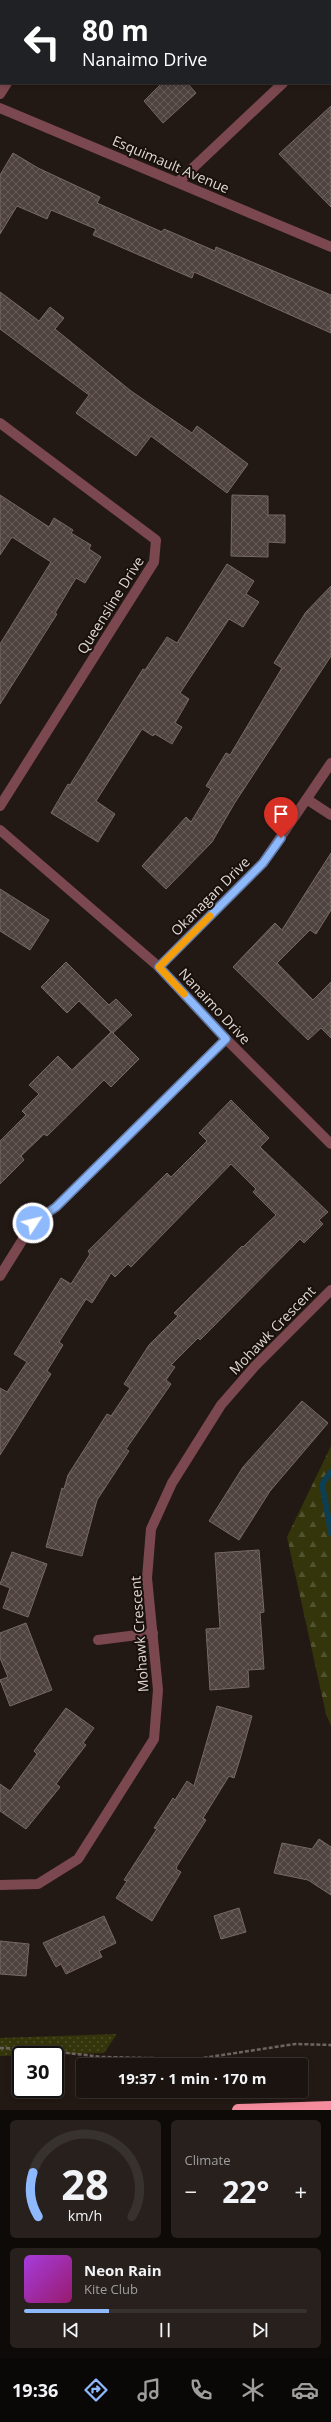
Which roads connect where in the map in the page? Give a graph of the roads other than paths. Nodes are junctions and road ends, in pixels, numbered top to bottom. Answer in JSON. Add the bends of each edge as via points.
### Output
{"nodes":[{"id":1,"x":6,"y":84,"type":"edge"},
{"id":2,"x":282,"y":84,"type":"edge"},
{"id":3,"x":0,"y":94,"type":"edge"},
{"id":4,"x":0,"y":108,"type":"edge"},
{"id":5,"x":178,"y":182,"type":"junction"},
{"id":6,"x":331,"y":247,"type":"edge"},
{"id":7,"x":0,"y":423,"type":"edge"},
{"id":8,"x":331,"y":763,"type":"edge"},
{"id":9,"x":308,"y":800,"type":"junction"},
{"id":10,"x":0,"y":806,"type":"edge"},
{"id":11,"x":331,"y":815,"type":"edge"},
{"id":12,"x":0,"y":830,"type":"edge"},
{"id":13,"x":159,"y":967,"type":"junction"},
{"id":14,"x":226,"y":1039,"type":"junction"},
{"id":15,"x":331,"y":1144,"type":"edge"},
{"id":16,"x":0,"y":1276,"type":"edge"},
{"id":17,"x":331,"y":1290,"type":"edge"},
{"id":18,"x":153,"y":1633,"type":"junction"},
{"id":19,"x":98,"y":1640,"type":"dead end"},
{"id":20,"x":0,"y":1884,"type":"edge"},
{"id":21,"x":331,"y":2107,"type":"edge"},
{"id":22,"x":238,"y":2110,"type":"edge"}],
"edges":[{"from":1,"to":3,"type":"street"},
{"from":2,"to":5,"type":"street"},
{"from":4,"to":5,"type":"street","name":"Esquimault Avenue"},
{"from":5,"to":6,"type":"street","name":"Esquimault Avenue"},
{"from":7,"to":10,"type":"street","name":"Queensline Drive","via":[[156,540],[154,562]]},
{"from":8,"to":9,"type":"street","name":"Okanagan Drive"},
{"from":9,"to":11,"type":"street"},
{"from":9,"to":13,"type":"street","name":"Okanagan Drive","via":[[263,863]]},
{"from":12,"to":13,"type":"street","name":"Nanaimo Drive"},
{"from":13,"to":14,"type":"street","name":"Nanaimo Drive"},
{"from":14,"to":15,"type":"street","name":"Nanaimo Drive"},
{"from":14,"to":16,"type":"street","via":[[56,1207],[33,1223]]},
{"from":17,"to":18,"type":"street","name":"Mohawk Crescent","via":[[255,1366],[221,1405],[172,1483],[151,1529],[147,1578]]},
{"from":18,"to":19,"type":"street"},
{"from":18,"to":20,"type":"street","name":"Mohawk Crescent","via":[[158,1690],[154,1739],[78,1859],[38,1884]]},
{"from":21,"to":22,"type":"highway"}]}
